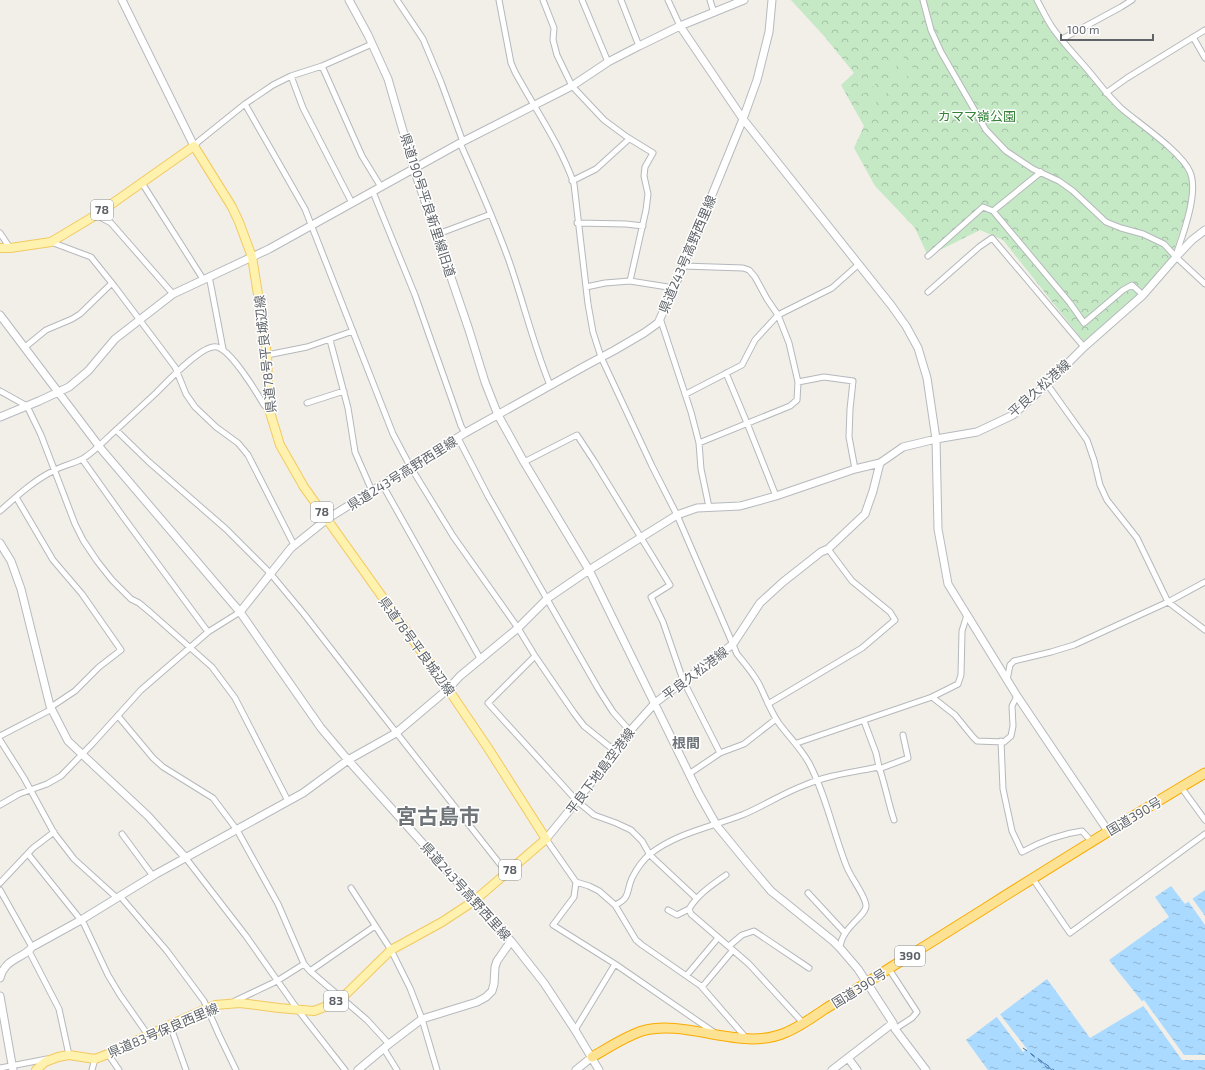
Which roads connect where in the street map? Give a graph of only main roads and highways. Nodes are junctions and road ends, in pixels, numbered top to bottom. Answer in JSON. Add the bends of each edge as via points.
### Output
{"nodes":[{"id":1,"x":0,"y":248,"type":"edge"},
{"id":2,"x":1205,"y":773,"type":"edge"},
{"id":3,"x":474,"y":900,"type":"joint"},
{"id":4,"x":592,"y":1057,"type":"road end"},
{"id":5,"x":36,"y":1070,"type":"edge"}],
"edges":[{"from":1,"to":3,"type":"main road","name":"県道78号平良城辺線","number":"78","via":[[51,242],[96,215],[194,146],[232,207],[252,257],[266,356],[269,408],[280,444],[304,487],[448,689],[546,839]]},
{"from":2,"to":4,"type":"highway","name":"国道390号","number":"390","via":[[1108,831],[804,1024],[785,1033],[765,1039],[747,1039],[671,1029],[643,1031]]},
{"from":3,"to":5,"type":"main road","name":"県道83号保良西里線","number":"83","via":[[442,922],[391,950],[342,998],[314,1011],[240,1003],[215,1005],[95,1059],[69,1055],[50,1059]]}]}
